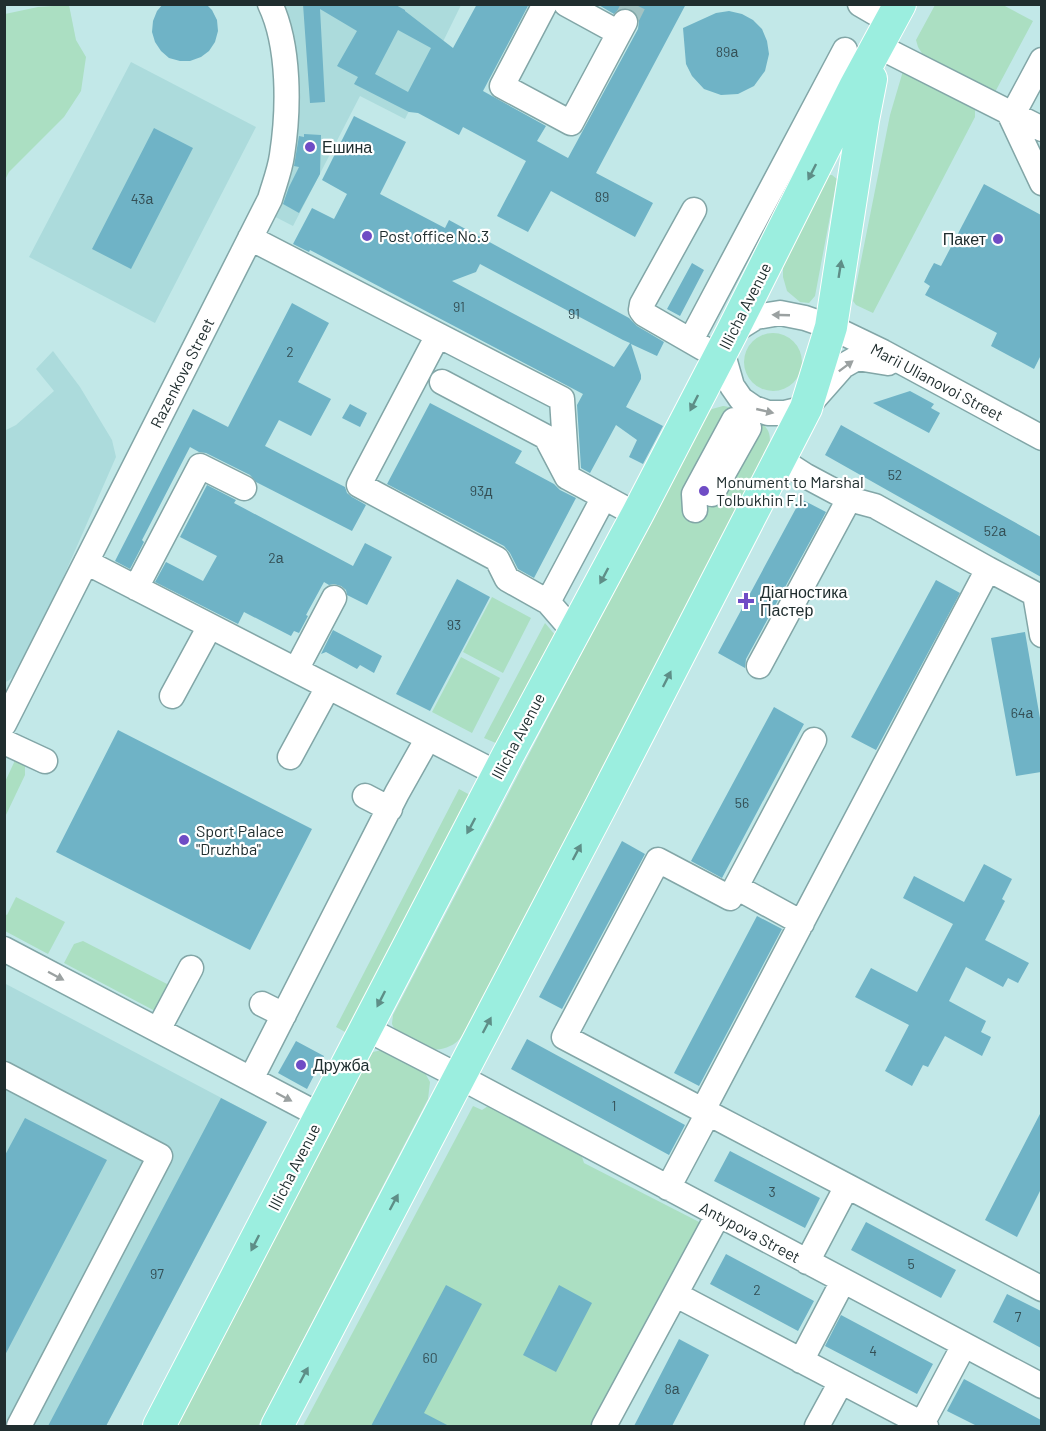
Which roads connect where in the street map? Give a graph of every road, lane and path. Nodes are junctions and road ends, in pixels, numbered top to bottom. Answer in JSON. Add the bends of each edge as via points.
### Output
{"nodes":[{"id":1,"x":270,"y":4,"type":"edge"},
{"id":2,"x":545,"y":4,"type":"edge"},
{"id":3,"x":566,"y":4,"type":"edge"},
{"id":4,"x":860,"y":4,"type":"edge"},
{"id":5,"x":889,"y":24,"type":"edge"},
{"id":6,"x":845,"y":50,"type":"dead end"},
{"id":7,"x":1041,"y":60,"type":"edge"},
{"id":8,"x":1010,"y":113,"type":"junction"},
{"id":9,"x":821,"y":125,"type":"junction"},
{"id":10,"x":1041,"y":129,"type":"edge"},
{"id":11,"x":1041,"y":183,"type":"edge"},
{"id":12,"x":693,"y":210,"type":"dead end"},
{"id":13,"x":754,"y":221,"type":"junction"},
{"id":14,"x":784,"y":229,"type":"junction"},
{"id":15,"x":250,"y":238,"type":"junction"},
{"id":16,"x":831,"y":327,"type":"junction"},
{"id":17,"x":438,"y":335,"type":"junction"},
{"id":18,"x":691,"y":340,"type":"junction"},
{"id":19,"x":722,"y":351,"type":"junction"},
{"id":20,"x":912,"y":367,"type":"junction"},
{"id":21,"x":442,"y":382,"type":"dead end"},
{"id":22,"x":806,"y":408,"type":"junction"},
{"id":23,"x":1038,"y":429,"type":"edge"},
{"id":24,"x":784,"y":450,"type":"junction"},
{"id":25,"x":567,"y":477,"type":"junction"},
{"id":26,"x":244,"y":488,"type":"dead end"},
{"id":27,"x":604,"y":497,"type":"junction"},
{"id":28,"x":849,"y":499,"type":"junction"},
{"id":29,"x":637,"y":515,"type":"junction"},
{"id":30,"x":86,"y":562,"type":"junction"},
{"id":31,"x":988,"y":569,"type":"junction"},
{"id":32,"x":136,"y":588,"type":"junction"},
{"id":33,"x":1038,"y":596,"type":"edge"},
{"id":34,"x":334,"y":598,"type":"dead end"},
{"id":35,"x":548,"y":602,"type":"junction"},
{"id":36,"x":210,"y":626,"type":"junction"},
{"id":37,"x":574,"y":632,"type":"junction"},
{"id":38,"x":1041,"y":635,"type":"edge"},
{"id":39,"x":759,"y":666,"type":"dead end"},
{"id":40,"x":296,"y":670,"type":"junction"},
{"id":41,"x":328,"y":687,"type":"junction"},
{"id":42,"x":172,"y":696,"type":"dead end"},
{"id":43,"x":4,"y":724,"type":"edge"},
{"id":44,"x":428,"y":738,"type":"junction"},
{"id":45,"x":814,"y":740,"type":"dead end"},
{"id":46,"x":4,"y":742,"type":"edge"},
{"id":47,"x":290,"y":758,"type":"dead end"},
{"id":48,"x":45,"y":761,"type":"dead end"},
{"id":49,"x":498,"y":774,"type":"junction"},
{"id":50,"x":364,"y":796,"type":"dead end"},
{"id":51,"x":390,"y":808,"type":"junction"},
{"id":52,"x":736,"y":887,"type":"junction"},
{"id":53,"x":802,"y":923,"type":"junction"},
{"id":54,"x":4,"y":949,"type":"edge"},
{"id":55,"x":191,"y":968,"type":"dead end"},
{"id":56,"x":262,"y":1004,"type":"dead end"},
{"id":57,"x":284,"y":1016,"type":"junction"},
{"id":58,"x":365,"y":1028,"type":"junction"},
{"id":59,"x":158,"y":1030,"type":"junction"},
{"id":60,"x":4,"y":1074,"type":"edge"},
{"id":61,"x":460,"y":1077,"type":"junction"},
{"id":62,"x":251,"y":1080,"type":"junction"},
{"id":63,"x":705,"y":1111,"type":"junction"},
{"id":64,"x":321,"y":1116,"type":"junction"},
{"id":65,"x":847,"y":1186,"type":"junction"},
{"id":66,"x":668,"y":1188,"type":"junction"},
{"id":67,"x":722,"y":1217,"type":"junction"},
{"id":68,"x":807,"y":1262,"type":"junction"},
{"id":69,"x":843,"y":1281,"type":"junction"},
{"id":70,"x":1041,"y":1289,"type":"edge"},
{"id":71,"x":684,"y":1299,"type":"junction"},
{"id":72,"x":964,"y":1345,"type":"junction"},
{"id":73,"x":801,"y":1361,"type":"junction"},
{"id":74,"x":841,"y":1382,"type":"junction"},
{"id":75,"x":1041,"y":1386,"type":"edge"},
{"id":76,"x":924,"y":1425,"type":"edge"},
{"id":77,"x":19,"y":1426,"type":"edge"},
{"id":78,"x":159,"y":1426,"type":"edge"},
{"id":79,"x":277,"y":1426,"type":"edge"},
{"id":80,"x":604,"y":1426,"type":"edge"},
{"id":81,"x":617,"y":1426,"type":"edge"},
{"id":82,"x":817,"y":1426,"type":"edge"}],
"edges":[{"from":1,"to":15,"type":"street","name":"Razenkova Street","via":[[280,34],[287,107],[282,157],[270,200]]},
{"from":2,"to":3,"type":"street","via":[[502,86],[571,123],[622,27]]},
{"from":4,"to":5,"type":"street"},
{"from":5,"to":8,"type":"street"},
{"from":5,"to":9,"type":"main road","name":"Illicha Avenue"},
{"from":16,"to":5,"type":"main road","one_way":true,"via":[[862,120]]},
{"from":6,"to":9,"type":"street"},
{"from":7,"to":8,"type":"street"},
{"from":8,"to":10,"type":"street"},
{"from":8,"to":11,"type":"street"},
{"from":9,"to":13,"type":"street"},
{"from":9,"to":14,"type":"main road","name":"Illicha Avenue","one_way":true},
{"from":12,"to":18,"type":"street","via":[[641,310]]},
{"from":13,"to":14,"type":"street"},
{"from":13,"to":18,"type":"street"},
{"from":14,"to":19,"type":"main road","name":"Illicha Avenue"},
{"from":15,"to":17,"type":"street"},
{"from":15,"to":30,"type":"street","name":"Razenkova Street"},
{"from":16,"to":19,"type":"street","one_way":true,"via":[[780,313],[756,317]]},
{"from":16,"to":20,"type":"street","name":"Marii Ulianovoi Street"},
{"from":16,"to":22,"type":"main road"},
{"from":17,"to":25,"type":"street","via":[[561,399]]},
{"from":17,"to":35,"type":"street","via":[[359,485],[497,559],[507,579]]},
{"from":18,"to":19,"type":"street","via":[[709,353]]},
{"from":19,"to":22,"type":"street","one_way":true,"via":[[732,386],[754,408],[768,413]]},
{"from":19,"to":29,"type":"main road","name":"Illicha Avenue","one_way":true},
{"from":22,"to":20,"type":"street","one_way":true,"via":[[843,366],[857,358]]},
{"from":20,"to":23,"type":"street","name":"Marii Ulianovoi Street"},
{"from":21,"to":25,"type":"street","via":[[546,437]]},
{"from":22,"to":24,"type":"main road"},
{"from":24,"to":28,"type":"street","via":[[792,467]]},
{"from":61,"to":24,"type":"main road","one_way":true},
{"from":25,"to":27,"type":"street"},
{"from":26,"to":32,"type":"street","via":[[200,466]]},
{"from":27,"to":29,"type":"street"},
{"from":27,"to":35,"type":"street"},
{"from":28,"to":31,"type":"street","via":[[875,506]]},
{"from":28,"to":39,"type":"street"},
{"from":29,"to":37,"type":"main road","name":"Illicha Avenue","one_way":true},
{"from":30,"to":32,"type":"street"},
{"from":30,"to":43,"type":"street","name":"Razenkova Street"},
{"from":31,"to":33,"type":"street"},
{"from":31,"to":53,"type":"street"},
{"from":32,"to":36,"type":"street"},
{"from":33,"to":38,"type":"street"},
{"from":34,"to":40,"type":"street"},
{"from":35,"to":37,"type":"street"},
{"from":36,"to":40,"type":"street"},
{"from":36,"to":42,"type":"street"},
{"from":37,"to":49,"type":"main road","name":"Illicha Avenue"},
{"from":40,"to":41,"type":"street"},
{"from":41,"to":44,"type":"street"},
{"from":41,"to":47,"type":"street"},
{"from":44,"to":49,"type":"street"},
{"from":44,"to":51,"type":"street"},
{"from":45,"to":52,"type":"street"},
{"from":46,"to":48,"type":"street"},
{"from":49,"to":58,"type":"main road","name":"Illicha Avenue","one_way":true},
{"from":50,"to":51,"type":"street"},
{"from":51,"to":57,"type":"street"},
{"from":52,"to":53,"type":"street"},
{"from":52,"to":63,"type":"street","via":[[730,898],[658,860],[564,1037]]},
{"from":53,"to":63,"type":"street"},
{"from":54,"to":59,"type":"street","one_way":true},
{"from":55,"to":59,"type":"street"},
{"from":56,"to":57,"type":"street"},
{"from":57,"to":62,"type":"street"},
{"from":58,"to":61,"type":"street","name":"Antypova Street"},
{"from":58,"to":64,"type":"main road","name":"Illicha Avenue"},
{"from":59,"to":62,"type":"street"},
{"from":60,"to":77,"type":"street","via":[[160,1156]]},
{"from":61,"to":66,"type":"street","name":"Antypova Street"},
{"from":79,"to":61,"type":"main road","one_way":true},
{"from":62,"to":64,"type":"street","one_way":true},
{"from":63,"to":65,"type":"street"},
{"from":63,"to":66,"type":"street"},
{"from":64,"to":78,"type":"main road","name":"Illicha Avenue","one_way":true},
{"from":65,"to":68,"type":"street"},
{"from":65,"to":70,"type":"street"},
{"from":66,"to":67,"type":"street","name":"Antypova Street"},
{"from":67,"to":68,"type":"street","name":"Antypova Street"},
{"from":67,"to":71,"type":"street"},
{"from":67,"to":80,"type":"street"},
{"from":68,"to":69,"type":"street","name":"Antypova Street"},
{"from":69,"to":72,"type":"street","name":"Antypova Street"},
{"from":69,"to":73,"type":"street"},
{"from":71,"to":73,"type":"street"},
{"from":71,"to":81,"type":"street"},
{"from":72,"to":75,"type":"street","name":"Antypova Street"},
{"from":72,"to":76,"type":"street"},
{"from":73,"to":74,"type":"street"},
{"from":74,"to":76,"type":"street"},
{"from":74,"to":82,"type":"street"}]}
